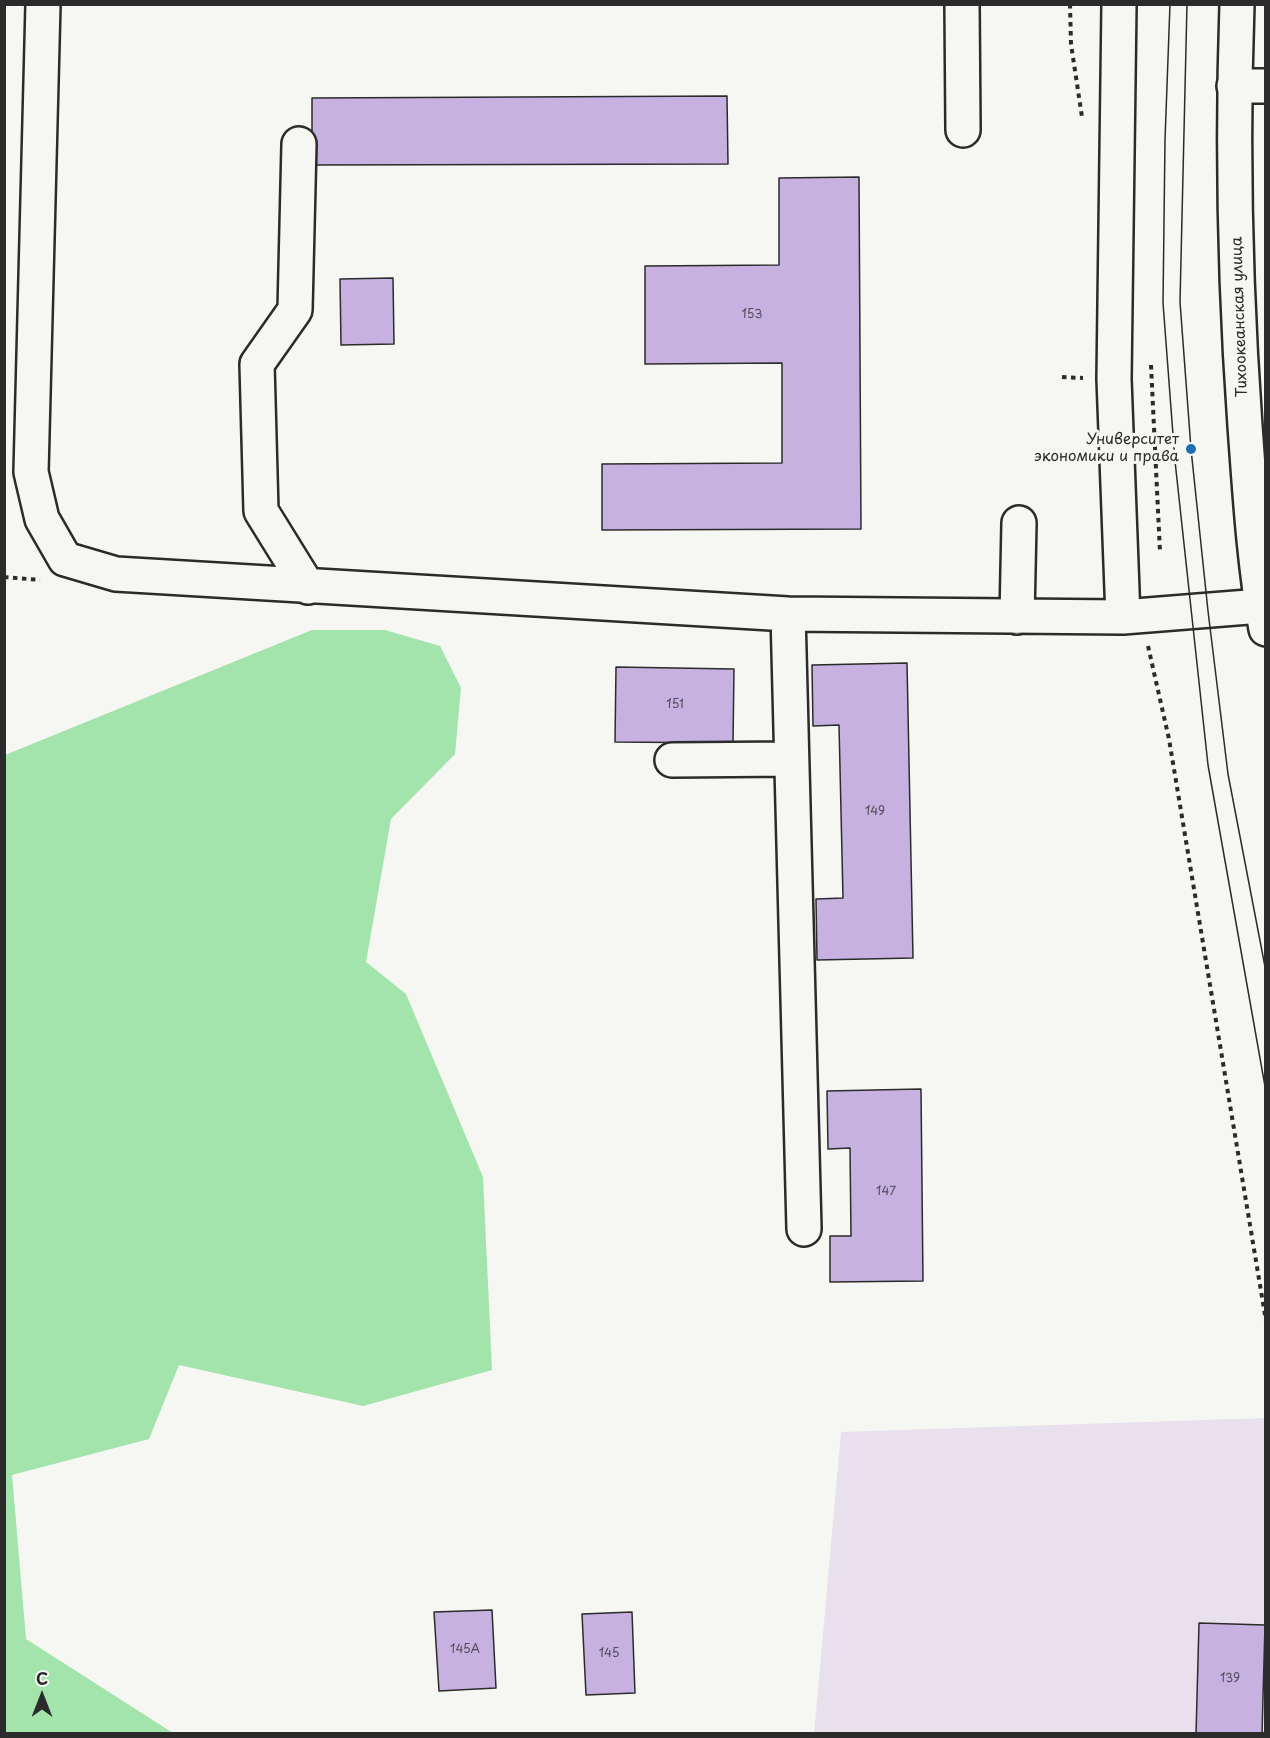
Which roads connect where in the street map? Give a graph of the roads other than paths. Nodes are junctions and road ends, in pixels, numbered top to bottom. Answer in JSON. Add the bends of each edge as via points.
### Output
{"nodes":[{"id":1,"x":43,"y":4,"type":"edge"},
{"id":2,"x":962,"y":4,"type":"edge"},
{"id":3,"x":1119,"y":4,"type":"edge"},
{"id":4,"x":1238,"y":4,"type":"edge"},
{"id":5,"x":1250,"y":86,"type":"edge"},
{"id":6,"x":963,"y":130,"type":"dead end"},
{"id":7,"x":299,"y":144,"type":"dead end"},
{"id":8,"x":1019,"y":523,"type":"dead end"},
{"id":9,"x":308,"y":587,"type":"junction"},
{"id":10,"x":789,"y":614,"type":"junction"},
{"id":11,"x":1017,"y":617,"type":"junction"},
{"id":12,"x":1132,"y":617,"type":"junction"},
{"id":13,"x":1264,"y":618,"type":"edge"},
{"id":14,"x":791,"y":759,"type":"junction"},
{"id":15,"x":672,"y":760,"type":"dead end"},
{"id":16,"x":804,"y":1229,"type":"dead end"}],
"edges":[{"from":1,"to":9,"type":"street","via":[[31,472],[42,519],[65,559],[116,574]]},
{"from":2,"to":6,"type":"street"},
{"from":3,"to":12,"type":"street","via":[[1114,379]]},
{"from":4,"to":5,"type":"street","name":"Тихоокеанская улица"},
{"from":5,"to":13,"type":"street","name":"Тихоокеанская улица","via":[[1240,372],[1252,541]]},
{"from":7,"to":9,"type":"street","via":[[295,310],[257,364],[261,511]]},
{"from":8,"to":11,"type":"street"},
{"from":9,"to":10,"type":"street"},
{"from":10,"to":11,"type":"street"},
{"from":10,"to":14,"type":"street"},
{"from":11,"to":12,"type":"street"},
{"from":12,"to":13,"type":"street"},
{"from":14,"to":15,"type":"street"},
{"from":14,"to":16,"type":"street"}]}
